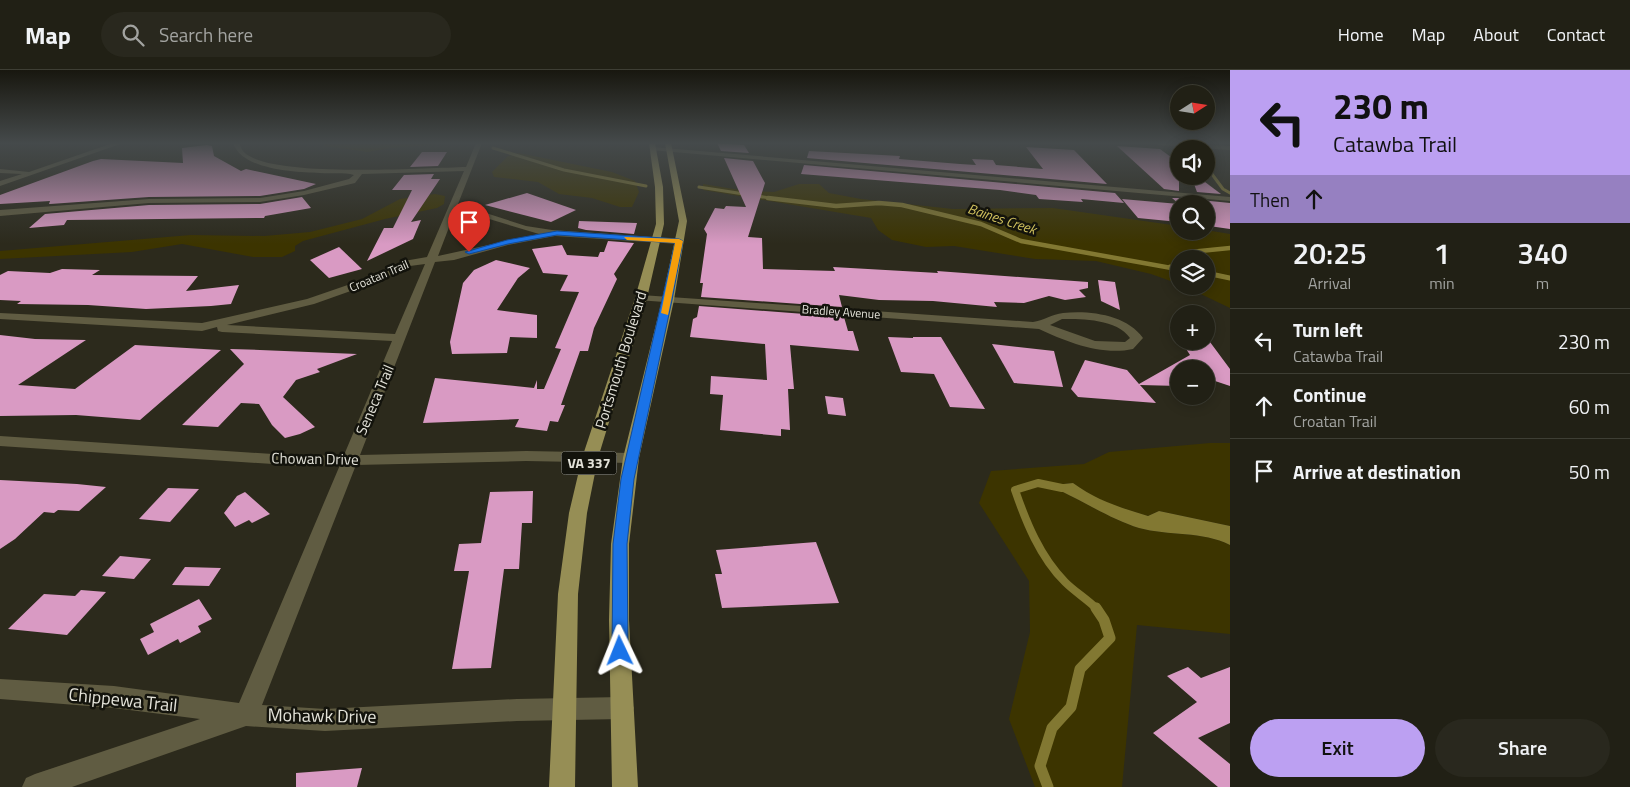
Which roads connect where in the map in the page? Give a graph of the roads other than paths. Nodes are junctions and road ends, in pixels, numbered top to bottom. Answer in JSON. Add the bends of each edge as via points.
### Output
{"nodes":[{"id":1,"x":22,"y":176,"type":"edge"},
{"id":2,"x":352,"y":176,"type":"edge"},
{"id":3,"x":466,"y":176,"type":"edge"},
{"id":4,"x":660,"y":176,"type":"edge"},
{"id":5,"x":672,"y":176,"type":"edge"},
{"id":6,"x":989,"y":176,"type":"edge"},
{"id":7,"x":0,"y":184,"type":"edge"},
{"id":8,"x":1230,"y":198,"type":"edge"},
{"id":9,"x":454,"y":206,"type":"junction"},
{"id":10,"x":0,"y":213,"type":"edge"},
{"id":11,"x":557,"y":233,"type":"junction"},
{"id":12,"x":656,"y":240,"type":"junction"},
{"id":13,"x":679,"y":241,"type":"junction"},
{"id":14,"x":430,"y":260,"type":"junction"},
{"id":15,"x":641,"y":298,"type":"junction"},
{"id":16,"x":668,"y":300,"type":"junction"},
{"id":17,"x":0,"y":316,"type":"edge"},
{"id":18,"x":1041,"y":325,"type":"junction"},
{"id":19,"x":202,"y":327,"type":"junction"},
{"id":20,"x":400,"y":338,"type":"junction"},
{"id":21,"x":0,"y":441,"type":"edge"},
{"id":22,"x":590,"y":458,"type":"junction"},
{"id":23,"x":630,"y":458,"type":"junction"},
{"id":24,"x":350,"y":460,"type":"junction"},
{"id":25,"x":0,"y":689,"type":"edge"},
{"id":26,"x":622,"y":708,"type":"junction"},
{"id":27,"x":565,"y":710,"type":"junction"},
{"id":28,"x":246,"y":714,"type":"junction"},
{"id":29,"x":35,"y":787,"type":"edge"},
{"id":30,"x":562,"y":787,"type":"edge"},
{"id":31,"x":625,"y":787,"type":"edge"}],
"edges":[{"from":1,"to":7,"type":"street"},
{"from":2,"to":10,"type":"street","via":[[304,194],[260,200],[149,201]]},
{"from":3,"to":9,"type":"street","name":"Seneca Trail"},
{"from":4,"to":12,"type":"main road","name":"Portsmouth Boulevard","number":"VA 337","via":[[661,213]]},
{"from":5,"to":13,"type":"main road","name":"Portsmouth Boulevard","number":"VA 337","via":[[680,197],[683,221]]},
{"from":6,"to":8,"type":"street"},
{"from":9,"to":11,"type":"street","via":[[520,227]]},
{"from":9,"to":14,"type":"street","name":"Seneca Trail"},
{"from":11,"to":12,"type":"street"},
{"from":11,"to":14,"type":"street","name":"Croatan Trail"},
{"from":12,"to":13,"type":"street"},
{"from":12,"to":15,"type":"main road","name":"Portsmouth Boulevard","number":"VA 337"},
{"from":13,"to":16,"type":"main road","name":"Portsmouth Boulevard","number":"VA 337"},
{"from":14,"to":19,"type":"street","name":"Croatan Trail","via":[[408,263],[310,302]]},
{"from":14,"to":20,"type":"street","name":"Seneca Trail"},
{"from":15,"to":16,"type":"street","name":"Bradley Avenue"},
{"from":15,"to":22,"type":"main road","name":"Portsmouth Boulevard","number":"VA 337"},
{"from":16,"to":18,"type":"street","name":"Bradley Avenue"},
{"from":16,"to":23,"type":"main road","name":"Portsmouth Boulevard","number":"VA 337"},
{"from":17,"to":19,"type":"street","name":"Croatan Trail"},
{"from":18,"to":18,"type":"street","via":[[1062,316],[1089,317],[1123,327],[1135,333],[1137,338],[1129,346],[1099,346]]},
{"from":19,"to":20,"type":"street","name":"Croatan Trail"},
{"from":20,"to":24,"type":"street","name":"Seneca Trail"},
{"from":21,"to":24,"type":"street","name":"Chowan Drive","via":[[303,461]]},
{"from":22,"to":23,"type":"street","name":"Chowan Drive"},
{"from":22,"to":24,"type":"street","name":"Chowan Drive","via":[[526,456]]},
{"from":22,"to":27,"type":"main road","name":"Portsmouth Boulevard","number":"VA 337","via":[[578,513],[568,594]]},
{"from":23,"to":26,"type":"main road","name":"Portsmouth Boulevard","number":"VA 337","via":[[620,544]]},
{"from":24,"to":28,"type":"street","name":"Seneca Trail"},
{"from":25,"to":28,"type":"street","name":"Chippewa Trail","via":[[114,697]]},
{"from":26,"to":27,"type":"street","name":"Mohawk Drive"},
{"from":26,"to":31,"type":"main road","name":"Portsmouth Boulevard","number":"VA 337"},
{"from":27,"to":28,"type":"street","name":"Mohawk Drive","via":[[325,720]]},
{"from":27,"to":30,"type":"main road","name":"Portsmouth Boulevard","number":"VA 337"},
{"from":28,"to":29,"type":"street","name":"Mohawk Drive"}]}
